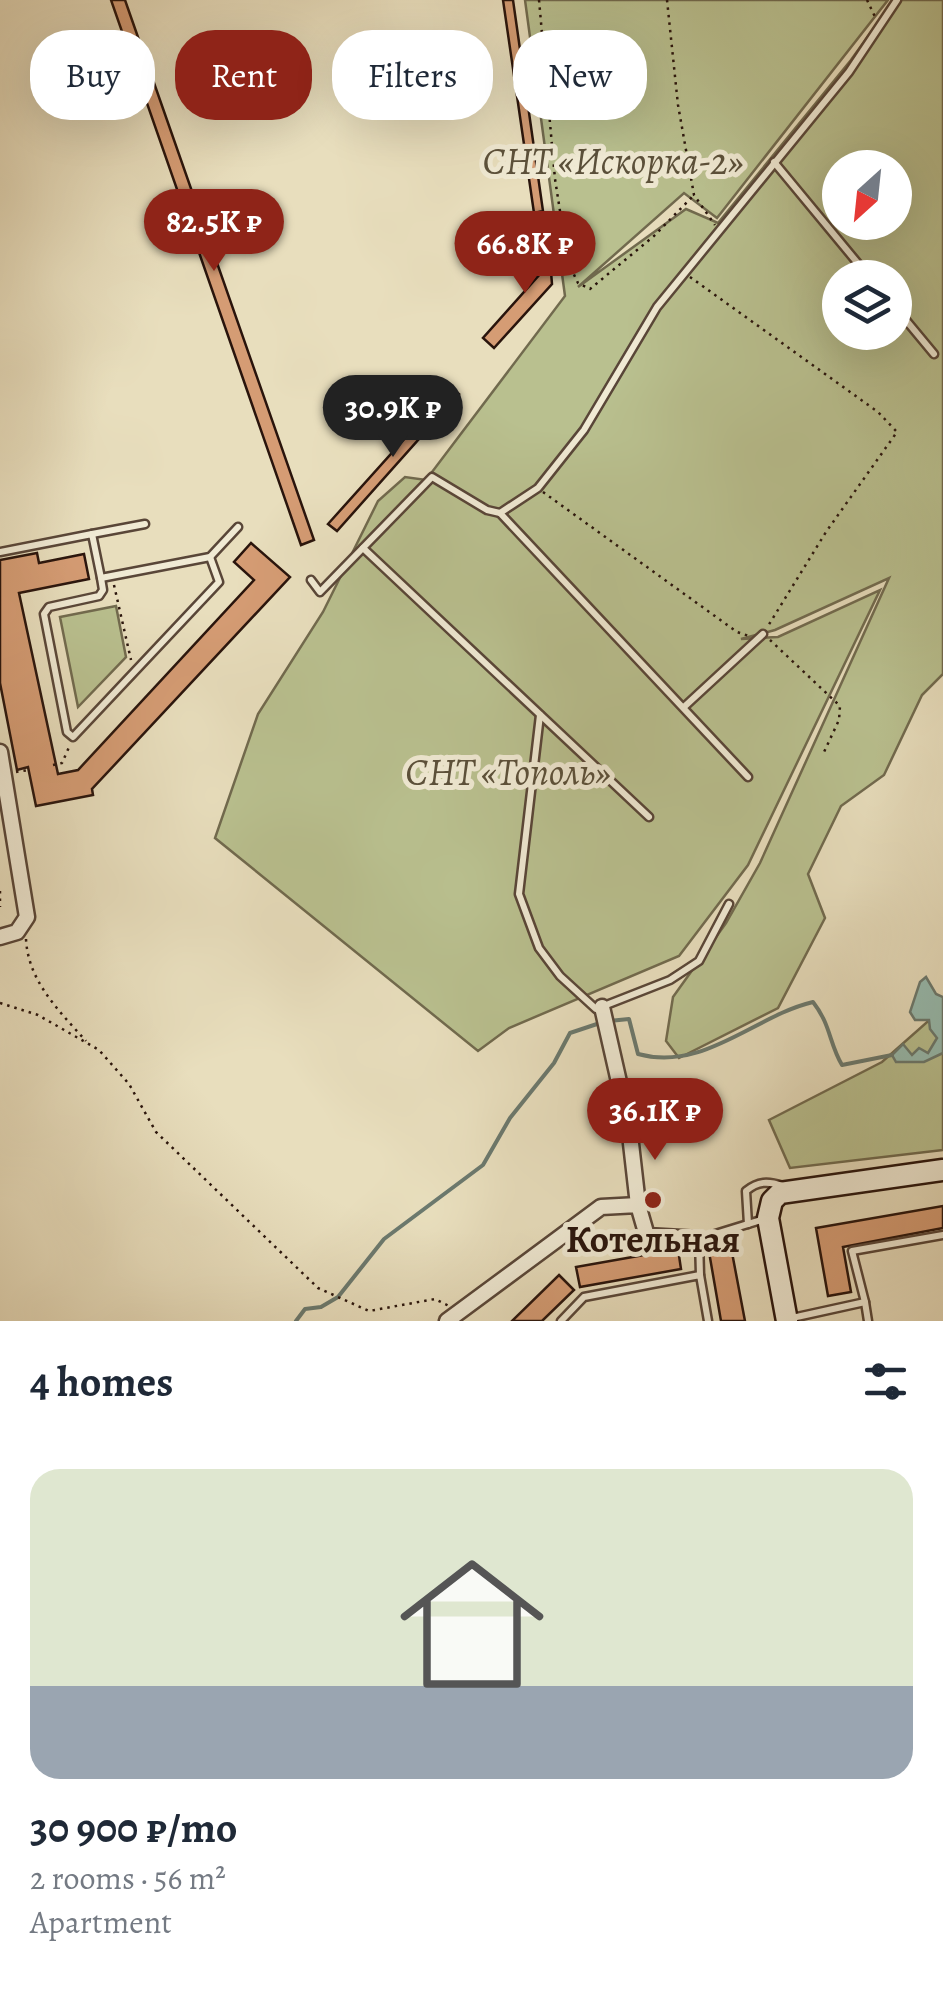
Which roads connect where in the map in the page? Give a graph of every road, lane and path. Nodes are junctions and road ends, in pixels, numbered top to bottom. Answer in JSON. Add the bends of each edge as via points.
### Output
{"nodes":[{"id":1,"x":539,"y":0,"type":"edge"},
{"id":2,"x":668,"y":0,"type":"edge"},
{"id":3,"x":867,"y":0,"type":"edge"},
{"id":4,"x":897,"y":0,"type":"edge"},
{"id":5,"x":880,"y":24,"type":"junction"},
{"id":6,"x":774,"y":162,"type":"junction"},
{"id":7,"x":694,"y":194,"type":"junction"},
{"id":8,"x":721,"y":233,"type":"junction"},
{"id":9,"x":855,"y":260,"type":"edge"},
{"id":10,"x":685,"y":273,"type":"junction"},
{"id":11,"x":912,"y":328,"type":"edge"},
{"id":12,"x":934,"y":354,"type":"dead end"},
{"id":13,"x":538,"y":488,"type":"junction"},
{"id":14,"x":500,"y":514,"type":"junction"},
{"id":15,"x":144,"y":524,"type":"dead end"},
{"id":16,"x":238,"y":527,"type":"dead end"},
{"id":17,"x":92,"y":534,"type":"junction"},
{"id":18,"x":363,"y":548,"type":"junction"},
{"id":19,"x":0,"y":552,"type":"edge"},
{"id":20,"x":210,"y":557,"type":"junction"},
{"id":21,"x":112,"y":576,"type":"junction"},
{"id":22,"x":100,"y":578,"type":"junction"},
{"id":23,"x":312,"y":580,"type":"dead end"},
{"id":24,"x":763,"y":634,"type":"junction"},
{"id":25,"x":138,"y":668,"type":"junction"},
{"id":26,"x":684,"y":707,"type":"junction"},
{"id":27,"x":540,"y":715,"type":"junction"},
{"id":28,"x":73,"y":736,"type":"junction"},
{"id":29,"x":0,"y":752,"type":"edge"},
{"id":30,"x":824,"y":752,"type":"dead end"},
{"id":31,"x":53,"y":765,"type":"dead end"},
{"id":32,"x":748,"y":777,"type":"dead end"},
{"id":33,"x":649,"y":817,"type":"dead end"},
{"id":34,"x":0,"y":884,"type":"edge"},
{"id":35,"x":1,"y":893,"type":"edge"},
{"id":36,"x":728,"y":904,"type":"dead end"},
{"id":37,"x":0,"y":907,"type":"edge"},
{"id":38,"x":26,"y":935,"type":"dead end"},
{"id":39,"x":0,"y":937,"type":"edge"},
{"id":40,"x":0,"y":1003,"type":"edge"},
{"id":41,"x":604,"y":1016,"type":"junction"},
{"id":42,"x":91,"y":1046,"type":"junction"},
{"id":43,"x":943,"y":1170,"type":"edge"},
{"id":44,"x":638,"y":1205,"type":"junction"},
{"id":45,"x":758,"y":1221,"type":"junction"},
{"id":46,"x":943,"y":1235,"type":"edge"},
{"id":47,"x":699,"y":1238,"type":"junction"},
{"id":48,"x":700,"y":1275,"type":"junction"},
{"id":49,"x":864,"y":1302,"type":"junction"},
{"id":50,"x":453,"y":1316,"type":"edge"},
{"id":51,"x":786,"y":1320,"type":"edge"},
{"id":52,"x":561,"y":1321,"type":"edge"},
{"id":53,"x":708,"y":1321,"type":"edge"},
{"id":54,"x":868,"y":1321,"type":"edge"}],
"edges":[{"from":1,"to":7,"type":"path","via":[[555,179],[568,262],[578,283],[590,289]]},
{"from":2,"to":7,"type":"path"},
{"from":3,"to":5,"type":"path"},
{"from":4,"to":5,"type":"lane"},
{"from":5,"to":6,"type":"lane"},
{"from":6,"to":8,"type":"lane"},
{"from":6,"to":9,"type":"lane"},
{"from":7,"to":8,"type":"path"},
{"from":8,"to":10,"type":"lane"},
{"from":10,"to":13,"type":"lane","via":[[657,306],[584,430]]},
{"from":10,"to":24,"type":"path","via":[[878,412],[896,432]]},
{"from":11,"to":12,"type":"lane"},
{"from":13,"to":14,"type":"lane"},
{"from":13,"to":24,"type":"path","via":[[737,632]]},
{"from":14,"to":18,"type":"lane","via":[[432,477]]},
{"from":14,"to":26,"type":"lane"},
{"from":15,"to":17,"type":"lane"},
{"from":16,"to":20,"type":"lane"},
{"from":17,"to":19,"type":"lane"},
{"from":17,"to":22,"type":"lane"},
{"from":18,"to":23,"type":"lane","via":[[320,592]]},
{"from":18,"to":27,"type":"lane"},
{"from":20,"to":21,"type":"lane"},
{"from":20,"to":25,"type":"lane","via":[[219,582]]},
{"from":21,"to":22,"type":"lane"},
{"from":21,"to":25,"type":"path","via":[[128,657]]},
{"from":22,"to":28,"type":"lane","via":[[99,596],[49,607],[44,614]]},
{"from":24,"to":26,"type":"lane"},
{"from":24,"to":30,"type":"path","via":[[840,706]]},
{"from":25,"to":28,"type":"lane"},
{"from":26,"to":32,"type":"lane"},
{"from":27,"to":33,"type":"lane"},
{"from":27,"to":41,"type":"lane","via":[[519,894],[540,948]]},
{"from":28,"to":31,"type":"path","via":[[62,763]]},
{"from":29,"to":39,"type":"street","via":[[27,917],[16,932]]},
{"from":34,"to":35,"type":"path"},
{"from":35,"to":37,"type":"path"},
{"from":36,"to":41,"type":"lane","via":[[699,960]]},
{"from":38,"to":42,"type":"path","via":[[27,959],[49,1000]]},
{"from":40,"to":42,"type":"path","via":[[38,1015]]},
{"from":41,"to":44,"type":"street","via":[[630,1126]]},
{"from":42,"to":50,"type":"path","via":[[130,1084],[156,1132],[318,1288],[369,1311],[436,1299]]},
{"from":43,"to":45,"type":"street","via":[[790,1188]]},
{"from":44,"to":47,"type":"street","via":[[647,1236]]},
{"from":44,"to":50,"type":"street","via":[[601,1207]]},
{"from":45,"to":47,"type":"lane"},
{"from":45,"to":51,"type":"street"},
{"from":46,"to":49,"type":"lane","via":[[852,1251]]},
{"from":47,"to":48,"type":"lane"},
{"from":48,"to":52,"type":"lane","via":[[584,1297]]},
{"from":48,"to":53,"type":"lane"},
{"from":49,"to":51,"type":"lane"},
{"from":49,"to":54,"type":"lane"}]}
